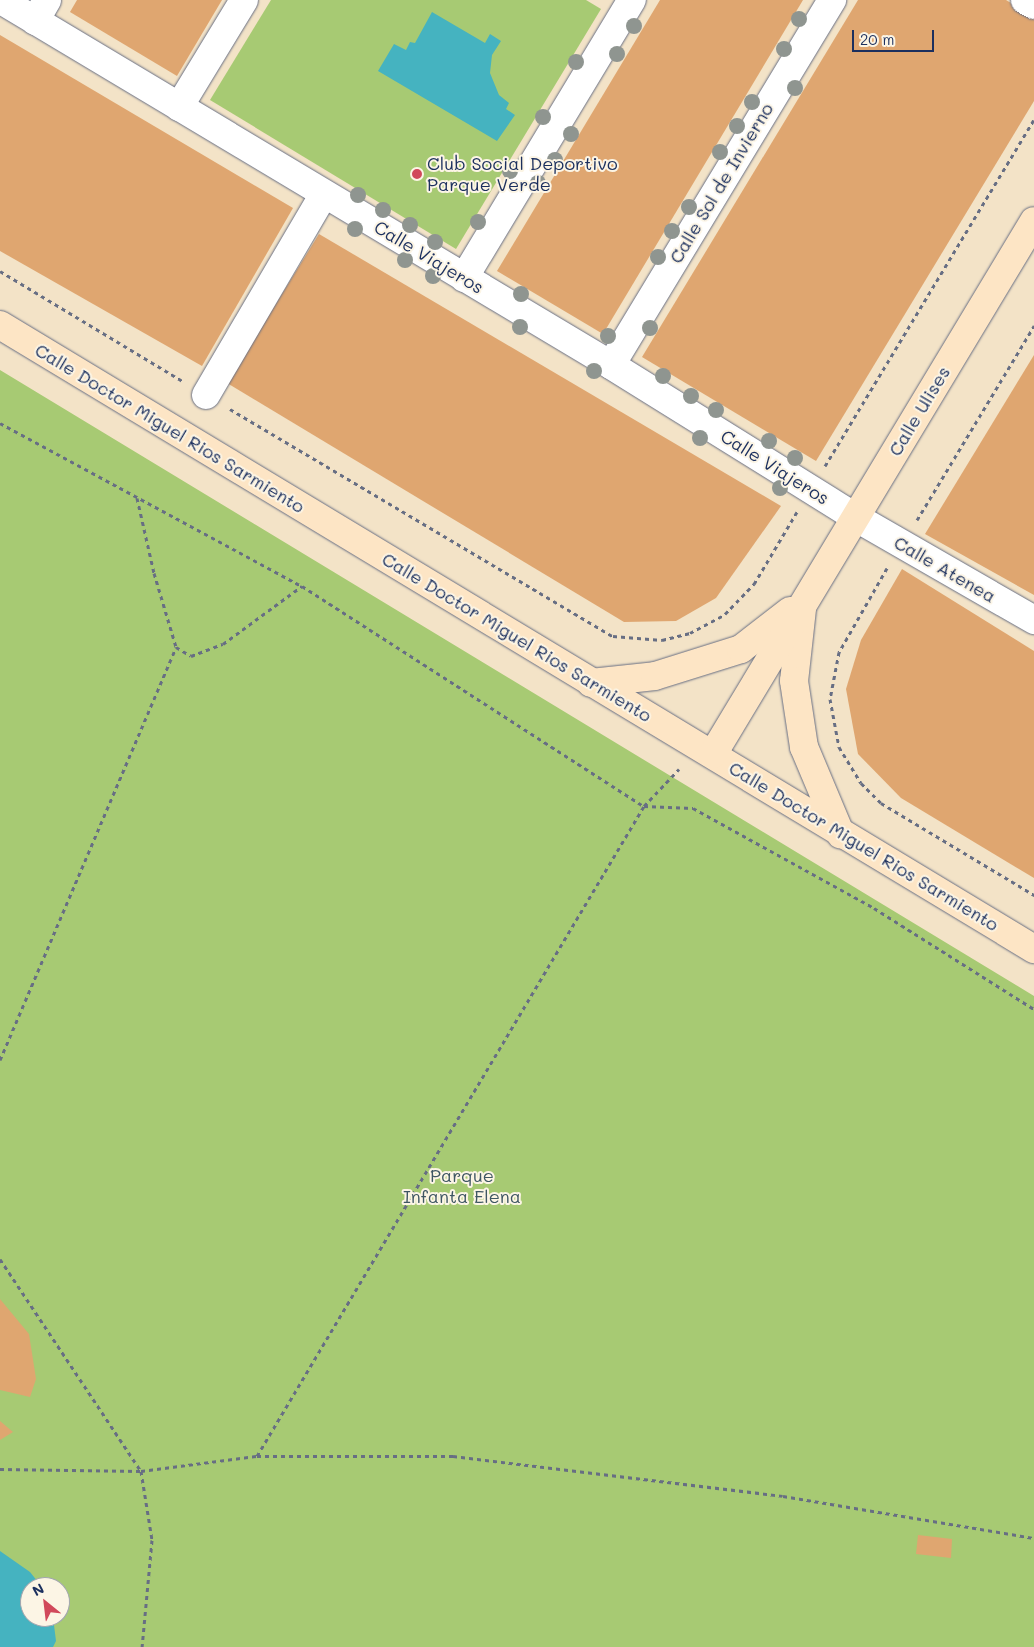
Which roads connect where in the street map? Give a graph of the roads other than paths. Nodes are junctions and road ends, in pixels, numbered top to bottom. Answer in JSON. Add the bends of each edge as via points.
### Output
{"nodes":[{"id":1,"x":1,"y":0,"type":"edge"},
{"id":2,"x":244,"y":0,"type":"edge"},
{"id":3,"x":832,"y":0,"type":"edge"},
{"id":4,"x":1025,"y":0,"type":"edge"},
{"id":5,"x":623,"y":3,"type":"edge"},
{"id":6,"x":1034,"y":5,"type":"edge"},
{"id":7,"x":41,"y":10,"type":"edge"},
{"id":8,"x":179,"y":107,"type":"junction"},
{"id":9,"x":324,"y":194,"type":"junction"},
{"id":10,"x":1034,"y":221,"type":"edge"},
{"id":11,"x":464,"y":278,"type":"junction"},
{"id":12,"x":0,"y":325,"type":"edge"},
{"id":13,"x":611,"y":365,"type":"junction"},
{"id":14,"x":206,"y":395,"type":"road end"},
{"id":15,"x":855,"y":517,"type":"junction"},
{"id":16,"x":803,"y":600,"type":"junction"},
{"id":17,"x":1034,"y":620,"type":"edge"},
{"id":18,"x":591,"y":683,"type":"junction"},
{"id":19,"x":713,"y":754,"type":"junction"},
{"id":20,"x":841,"y":835,"type":"junction"},
{"id":21,"x":1034,"y":949,"type":"edge"}],
"edges":[{"from":1,"to":7,"type":"street","name":"Calle Viajeros"},
{"from":2,"to":8,"type":"street"},
{"from":3,"to":13,"type":"street","name":"Calle Sol de Invierno"},
{"from":4,"to":6,"type":"street"},
{"from":5,"to":11,"type":"street"},
{"from":7,"to":8,"type":"street","name":"Calle Viajeros"},
{"from":8,"to":9,"type":"street","name":"Calle Viajeros"},
{"from":9,"to":11,"type":"street","name":"Calle Viajeros"},
{"from":9,"to":14,"type":"street"},
{"from":10,"to":15,"type":"main road","name":"Calle Ulises"},
{"from":11,"to":13,"type":"street","name":"Calle Viajeros"},
{"from":12,"to":18,"type":"main road","name":"Calle Doctor Miguel Rios Sarmiento"},
{"from":13,"to":15,"type":"street","name":"Calle Viajeros"},
{"from":15,"to":16,"type":"main road","name":"Calle Ulises"},
{"from":15,"to":17,"type":"street","name":"Calle Atenea"},
{"from":16,"to":18,"type":"main road","name":"Calle Ulises","via":[[742,649],[655,676]]},
{"from":16,"to":19,"type":"main road","name":"Calle Ulises"},
{"from":16,"to":20,"type":"main road","name":"Calle Ulises","via":[[794,682],[804,747]]},
{"from":18,"to":19,"type":"main road","name":"Calle Doctor Miguel Rios Sarmiento"},
{"from":19,"to":20,"type":"main road","name":"Calle Doctor Miguel Rios Sarmiento"},
{"from":20,"to":21,"type":"main road","name":"Calle Doctor Miguel Rios Sarmiento"}]}
